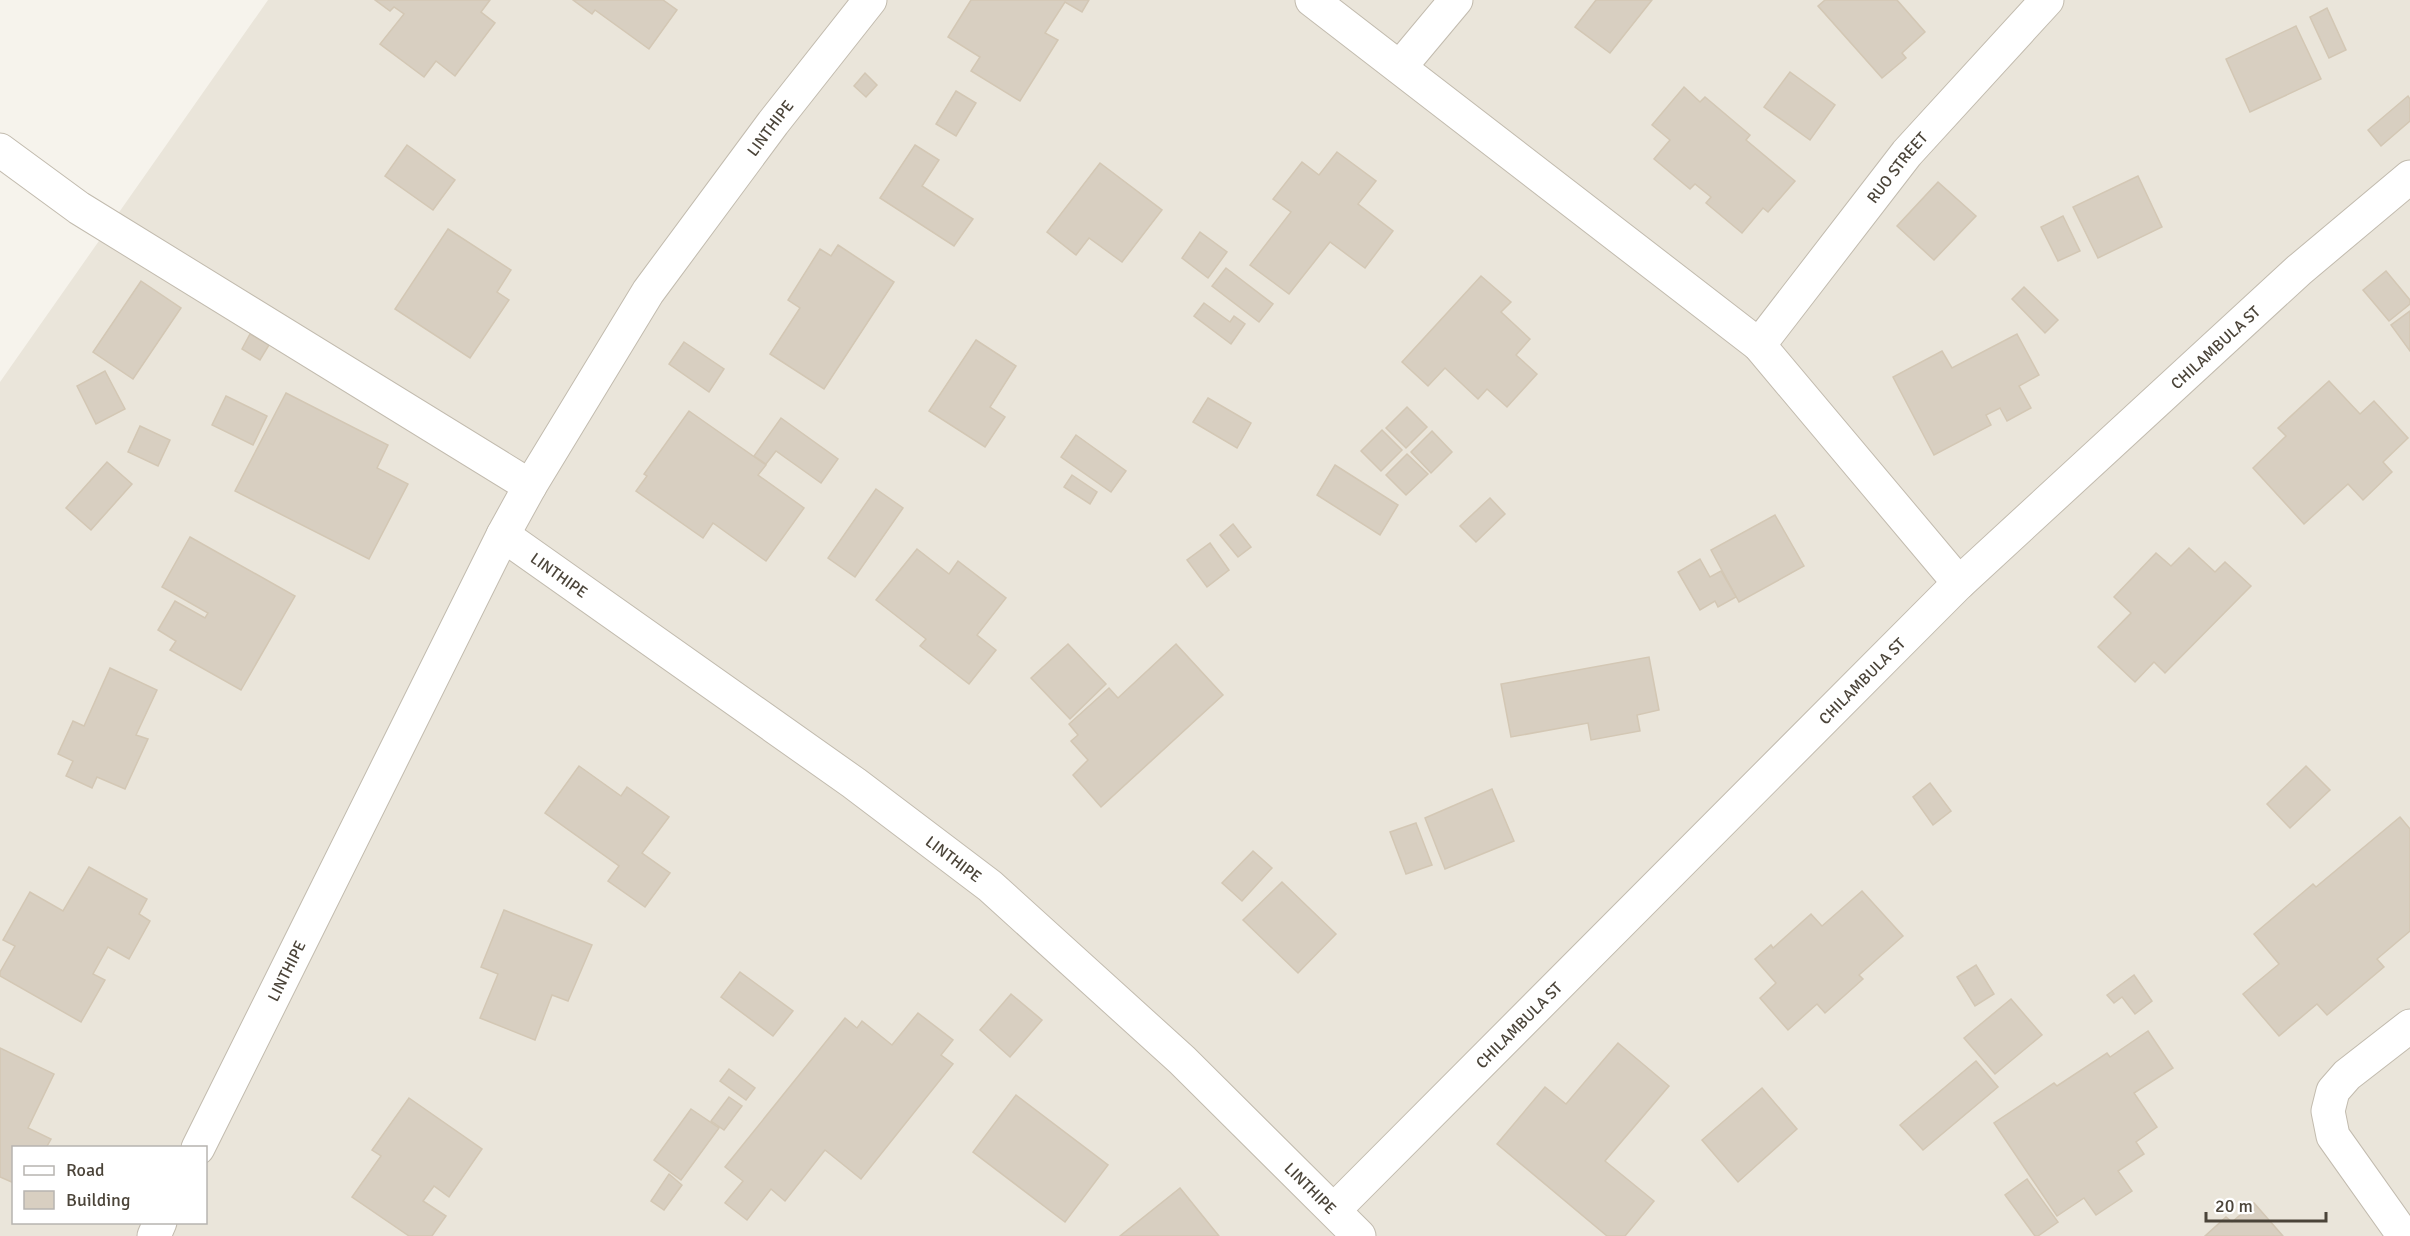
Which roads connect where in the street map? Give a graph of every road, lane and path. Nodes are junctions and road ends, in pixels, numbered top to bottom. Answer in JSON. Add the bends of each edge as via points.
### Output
{"nodes":[{"id":1,"x":870,"y":0,"type":"edge"},
{"id":2,"x":1312,"y":0,"type":"edge"},
{"id":3,"x":1456,"y":0,"type":"edge"},
{"id":4,"x":2047,"y":0,"type":"edge"},
{"id":5,"x":1400,"y":67,"type":"junction"},
{"id":6,"x":0,"y":150,"type":"edge"},
{"id":7,"x":2410,"y":177,"type":"edge"},
{"id":8,"x":1759,"y":345,"type":"junction"},
{"id":9,"x":530,"y":486,"type":"junction"},
{"id":10,"x":503,"y":535,"type":"junction"},
{"id":11,"x":1959,"y":583,"type":"junction"},
{"id":12,"x":2410,"y":1026,"type":"edge"},
{"id":13,"x":199,"y":1146,"type":"edge"},
{"id":14,"x":1335,"y":1209,"type":"junction"},
{"id":15,"x":1359,"y":1236,"type":"edge"},
{"id":16,"x":2404,"y":1236,"type":"edge"}],
"edges":[{"from":1,"to":9,"type":"street","name":"LINTHIPE","via":[[772,123],[648,292]]},
{"from":2,"to":5,"type":"street"},
{"from":3,"to":5,"type":"street"},
{"from":4,"to":8,"type":"street","name":"RUO STREET","via":[[1907,153]]},
{"from":5,"to":8,"type":"street"},
{"from":6,"to":9,"type":"street","via":[[79,208]]},
{"from":7,"to":11,"type":"street","name":"CHILAMBULA ST","via":[[2299,270]]},
{"from":8,"to":11,"type":"street"},
{"from":9,"to":10,"type":"street","name":"LINTHIPE"},
{"from":10,"to":13,"type":"street","name":"LINTHIPE"},
{"from":10,"to":14,"type":"street","name":"LINTHIPE","via":[[854,783],[990,886],[1182,1060]]},
{"from":11,"to":14,"type":"street","name":"CHILAMBULA ST"},
{"from":12,"to":16,"type":"street","via":[[2347,1075],[2333,1091],[2328,1112],[2333,1136]]},
{"from":14,"to":15,"type":"street","name":"LINTHIPE"}]}
